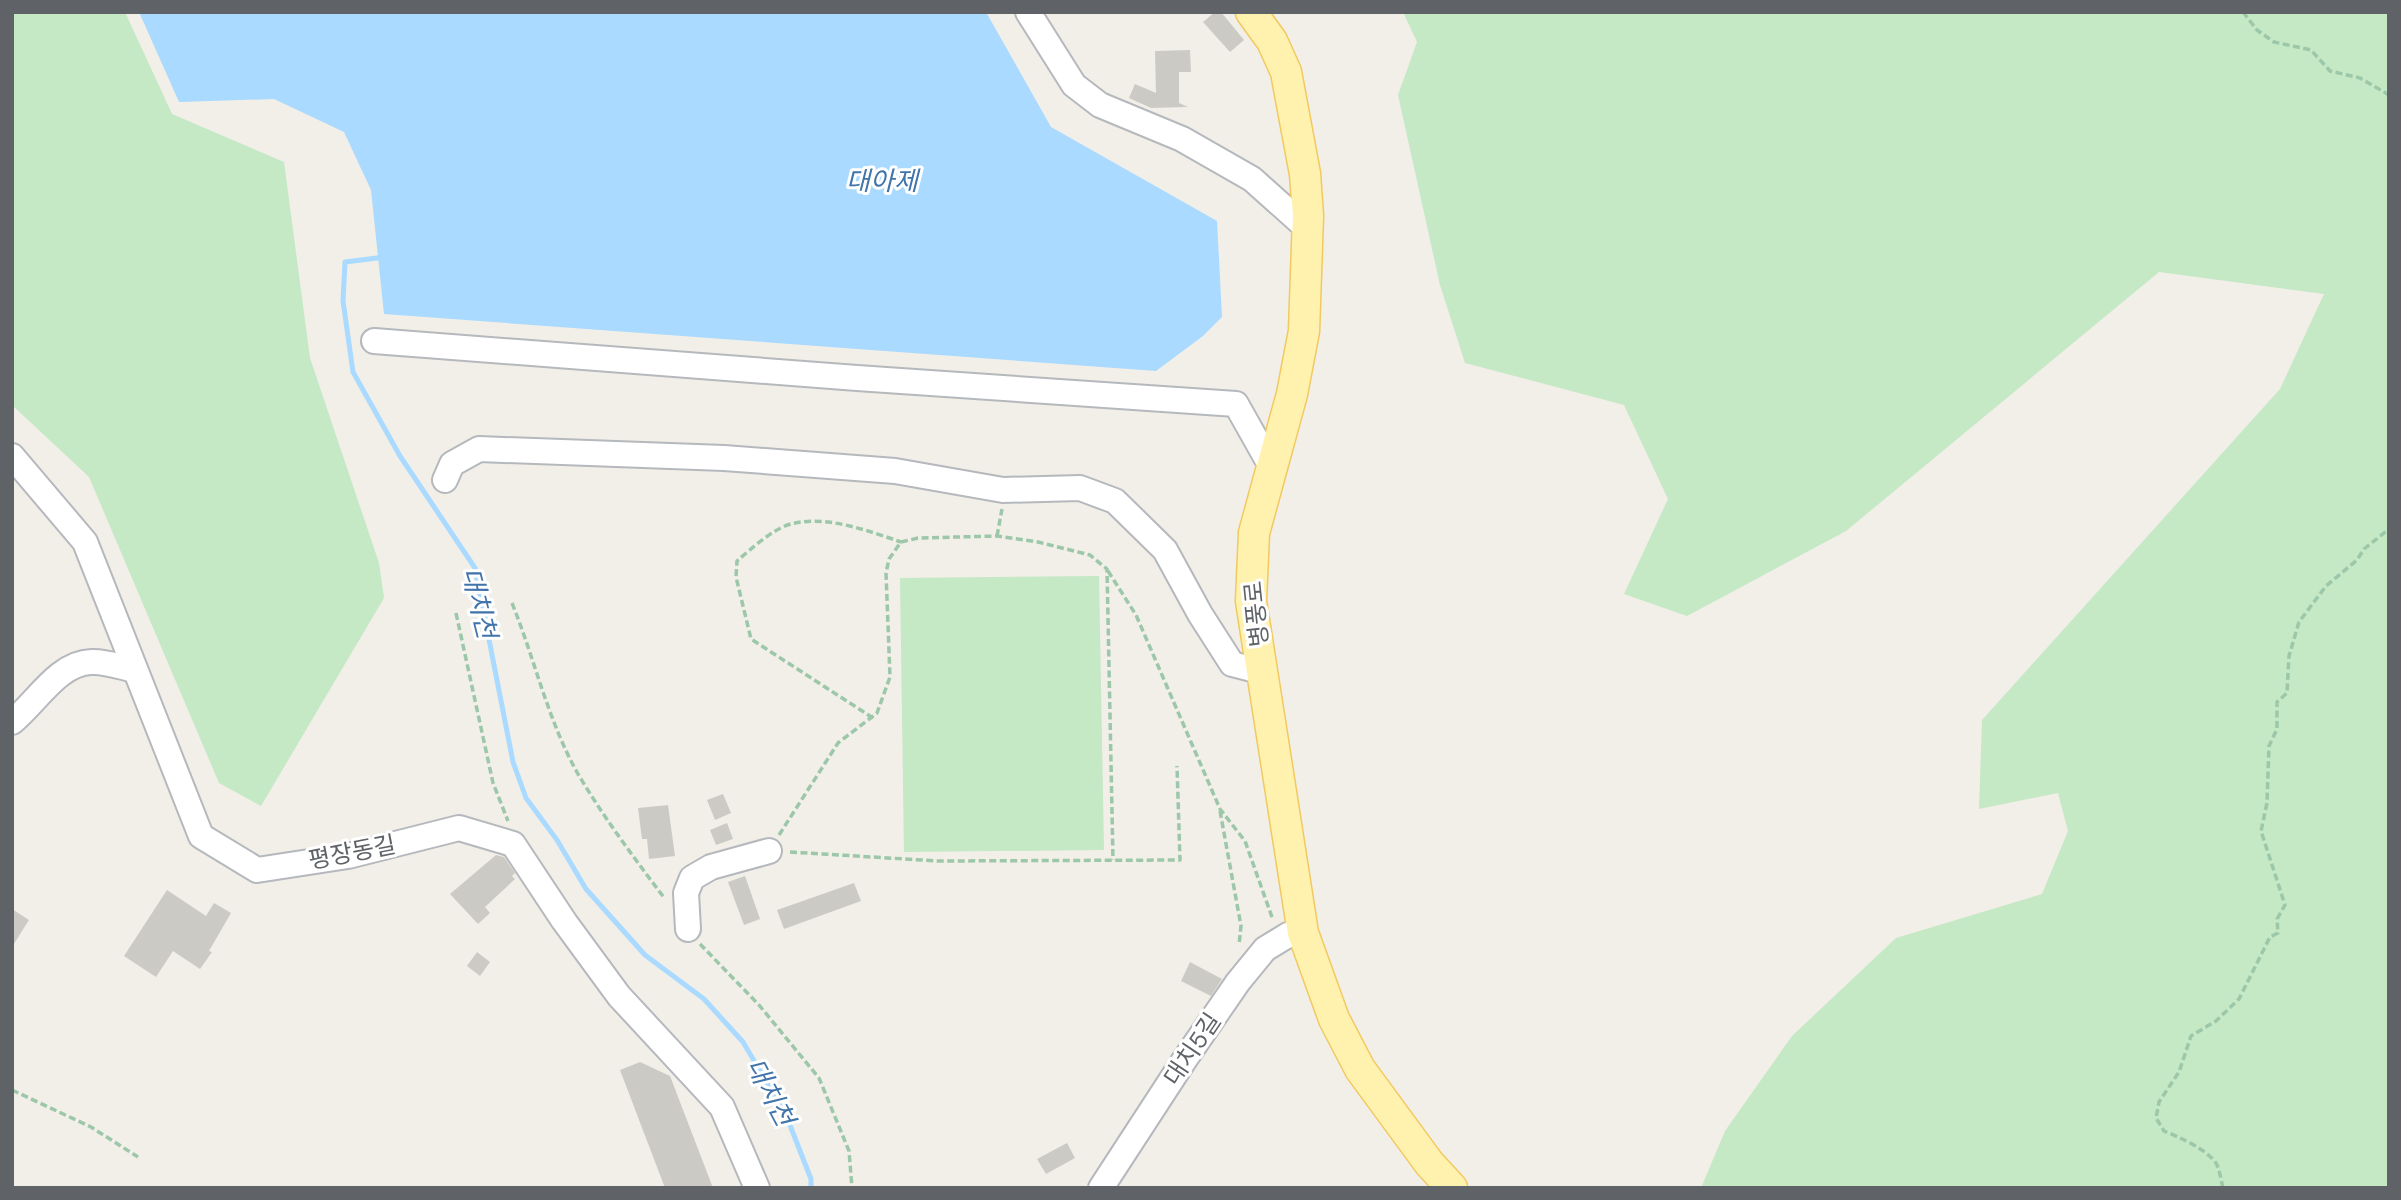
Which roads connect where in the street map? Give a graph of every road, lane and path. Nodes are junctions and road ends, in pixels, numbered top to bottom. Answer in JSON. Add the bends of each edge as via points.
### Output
{"nodes":[{"id":1,"x":1028,"y":12,"type":"edge"},
{"id":2,"x":1251,"y":12,"type":"edge"},
{"id":3,"x":2243,"y":12,"type":"edge"},
{"id":4,"x":2389,"y":95,"type":"edge"},
{"id":5,"x":1308,"y":229,"type":"junction"},
{"id":6,"x":374,"y":341,"type":"dead end"},
{"id":7,"x":12,"y":456,"type":"edge"},
{"id":8,"x":1272,"y":468,"type":"junction"},
{"id":9,"x":445,"y":481,"type":"dead end"},
{"id":10,"x":2389,"y":529,"type":"edge"},
{"id":11,"x":901,"y":542,"type":"junction"},
{"id":12,"x":1107,"y":569,"type":"junction"},
{"id":13,"x":456,"y":613,"type":"dead end"},
{"id":14,"x":135,"y":670,"type":"junction"},
{"id":15,"x":1263,"y":672,"type":"junction"},
{"id":16,"x":873,"y":718,"type":"junction"},
{"id":17,"x":12,"y":722,"type":"edge"},
{"id":18,"x":1177,"y":766,"type":"dead end"},
{"id":19,"x":1220,"y":809,"type":"junction"},
{"id":20,"x":513,"y":844,"type":"junction"},
{"id":21,"x":769,"y":851,"type":"junction"},
{"id":22,"x":1113,"y":860,"type":"junction"},
{"id":23,"x":688,"y":929,"type":"dead end"},
{"id":24,"x":1291,"y":936,"type":"junction"},
{"id":25,"x":1238,"y":950,"type":"dead end"},
{"id":26,"x":12,"y":1090,"type":"edge"},
{"id":27,"x":138,"y":1157,"type":"dead end"},
{"id":28,"x":757,"y":1188,"type":"edge"},
{"id":29,"x":1101,"y":1188,"type":"edge"},
{"id":30,"x":1452,"y":1188,"type":"edge"},
{"id":31,"x":2223,"y":1188,"type":"edge"}],
"edges":[{"from":1,"to":5,"type":"street","via":[[1074,85],[1100,106],[1182,139],[1252,179]]},
{"from":2,"to":5,"type":"main road","name":"병풍로","via":[[1272,41],[1286,72],[1304,174]]},
{"from":3,"to":4,"type":"path","via":[[2274,42],[2311,50],[2330,71],[2360,78]]},
{"from":5,"to":8,"type":"main road","name":"병풍로","via":[[1304,331]]},
{"from":6,"to":8,"type":"street","via":[[1236,404]]},
{"from":7,"to":14,"type":"street","name":"평장동길","via":[[85,542]]},
{"from":8,"to":15,"type":"main road","name":"병풍로","via":[[1254,533],[1252,561],[1251,601]]},
{"from":9,"to":15,"type":"street","via":[[452,464],[479,449],[724,458],[882,470],[1003,490],[1080,488],[1115,500],[1165,550],[1233,664]]},
{"from":10,"to":31,"type":"path","via":[[2326,586],[2300,622],[2289,656],[2287,693],[2277,702],[2261,831],[2285,905],[2277,919],[2278,933],[2270,937],[2239,999],[2191,1036],[2179,1072],[2159,1102],[2156,1118],[2164,1131],[2213,1159]]},
{"from":11,"to":12,"type":"path","via":[[997,536],[1090,555]]},
{"from":11,"to":16,"type":"path","via":[[886,573],[890,677]]},
{"from":11,"to":16,"type":"path","via":[[819,522],[793,523],[737,561],[736,576],[751,639]]},
{"from":12,"to":19,"type":"path","via":[[1136,615]]},
{"from":12,"to":22,"type":"path"},
{"from":13,"to":20,"type":"path","via":[[490,771]]},
{"from":14,"to":17,"type":"street","via":[[89,662],[65,670]]},
{"from":14,"to":20,"type":"street","name":"평장동길","via":[[201,836],[257,870],[348,856],[458,828]]},
{"from":15,"to":24,"type":"main road","name":"병풍로"},
{"from":16,"to":21,"type":"path","via":[[838,743]]},
{"from":18,"to":22,"type":"path","via":[[1180,860]]},
{"from":19,"to":24,"type":"path","via":[[1245,841]]},
{"from":19,"to":25,"type":"path","via":[[1241,926]]},
{"from":20,"to":28,"type":"street","via":[[619,996],[722,1107]]},
{"from":21,"to":22,"type":"path","via":[[938,860]]},
{"from":21,"to":23,"type":"street","via":[[711,867],[692,878],[686,893]]},
{"from":24,"to":29,"type":"street","name":"대치5길","via":[[1265,949],[1238,982]]},
{"from":24,"to":30,"type":"main road","name":"병풍로","via":[[1360,1069]]},
{"from":26,"to":27,"type":"path","via":[[91,1127]]}]}
